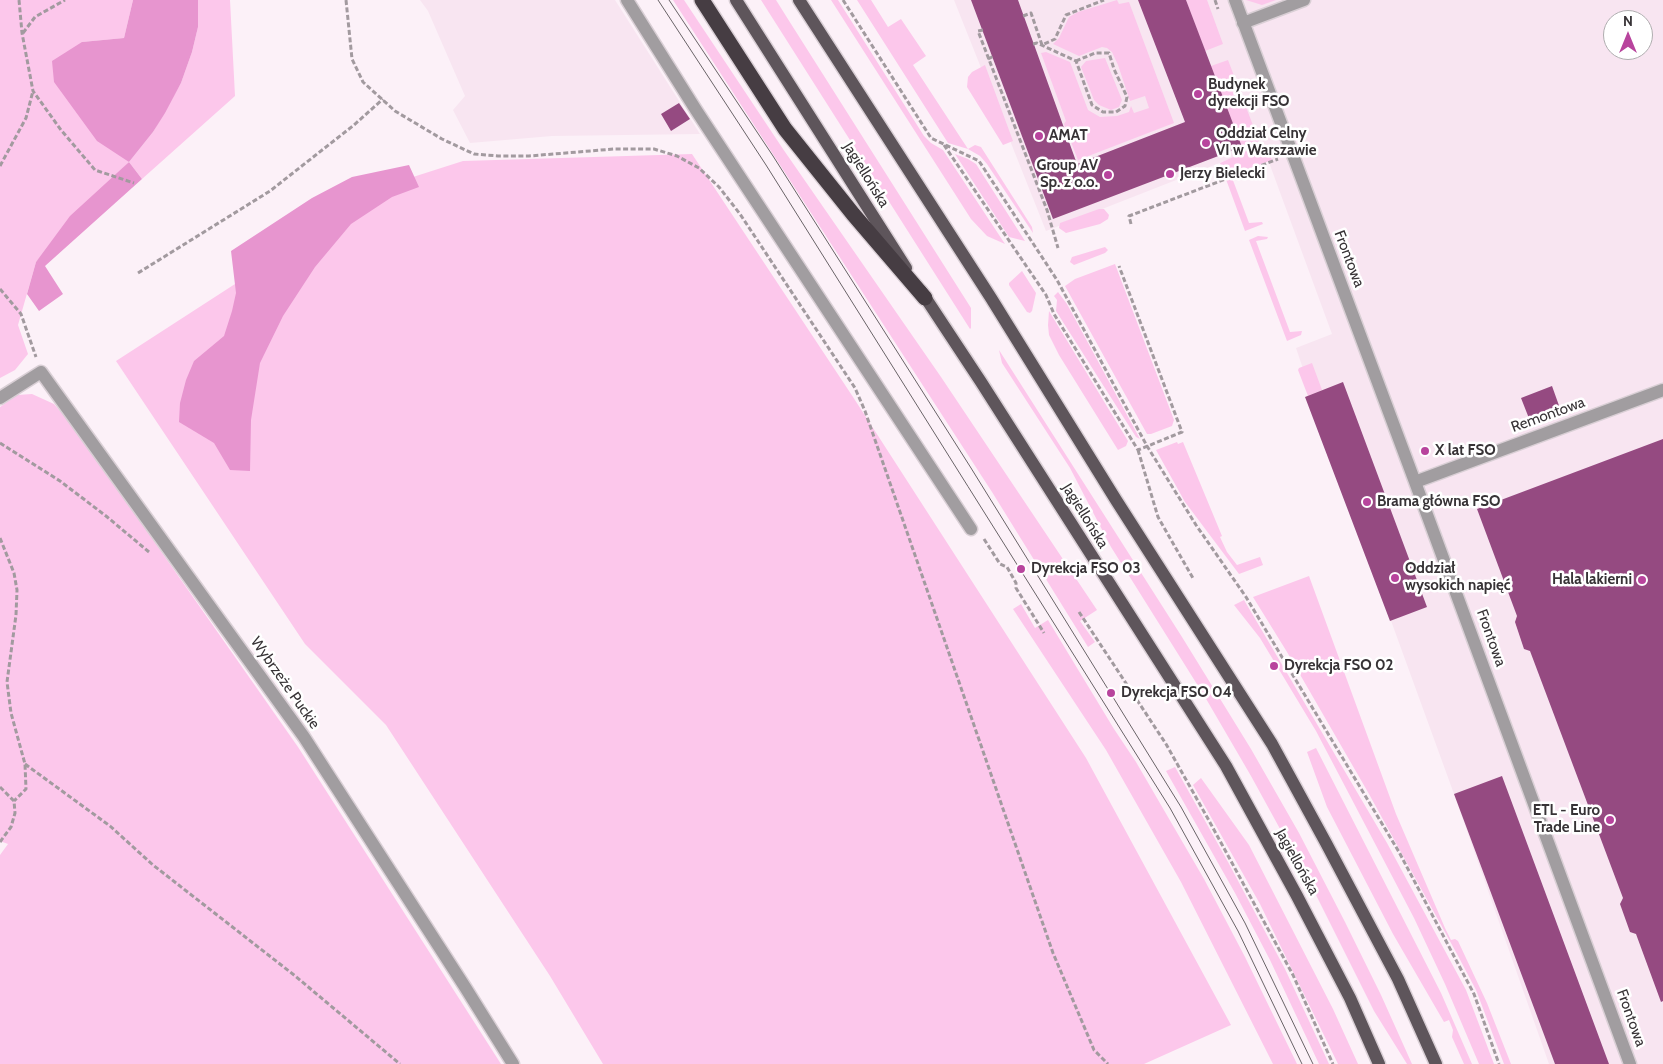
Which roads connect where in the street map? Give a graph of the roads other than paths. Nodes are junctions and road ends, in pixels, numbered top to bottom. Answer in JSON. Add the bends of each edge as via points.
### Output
{"nodes":[{"id":1,"x":627,"y":0,"type":"edge"},
{"id":2,"x":736,"y":0,"type":"edge"},
{"id":3,"x":799,"y":0,"type":"edge"},
{"id":4,"x":1235,"y":0,"type":"edge"},
{"id":5,"x":1304,"y":0,"type":"edge"},
{"id":6,"x":703,"y":3,"type":"edge"},
{"id":7,"x":1243,"y":23,"type":"junction"},
{"id":8,"x":925,"y":298,"type":"junction"},
{"id":9,"x":1663,"y":390,"type":"edge"},
{"id":10,"x":0,"y":398,"type":"edge"},
{"id":11,"x":1416,"y":482,"type":"junction"},
{"id":12,"x":971,"y":529,"type":"road end"},
{"id":13,"x":513,"y":1064,"type":"edge"},
{"id":14,"x":1379,"y":1064,"type":"edge"},
{"id":15,"x":1436,"y":1064,"type":"edge"},
{"id":16,"x":1630,"y":1064,"type":"edge"}],
"edges":[{"from":1,"to":12,"type":"lane"},
{"from":2,"to":8,"type":"main road","name":"Jagiellońska"},
{"from":3,"to":15,"type":"main road","via":[[1272,744],[1390,962]]},
{"from":4,"to":7,"type":"lane","name":"Frontowa"},
{"from":5,"to":7,"type":"lane"},
{"from":6,"to":8,"type":"highway","via":[[785,129]]},
{"from":7,"to":11,"type":"lane","name":"Frontowa"},
{"from":8,"to":14,"type":"main road","name":"Jagiellońska","via":[[1226,766],[1298,896],[1350,998]]},
{"from":9,"to":11,"type":"lane","name":"Remontowa"},
{"from":10,"to":13,"type":"lane","name":"Wybrzeże Puckie","via":[[41,372],[304,738]]},
{"from":11,"to":16,"type":"lane","name":"Frontowa"}]}
